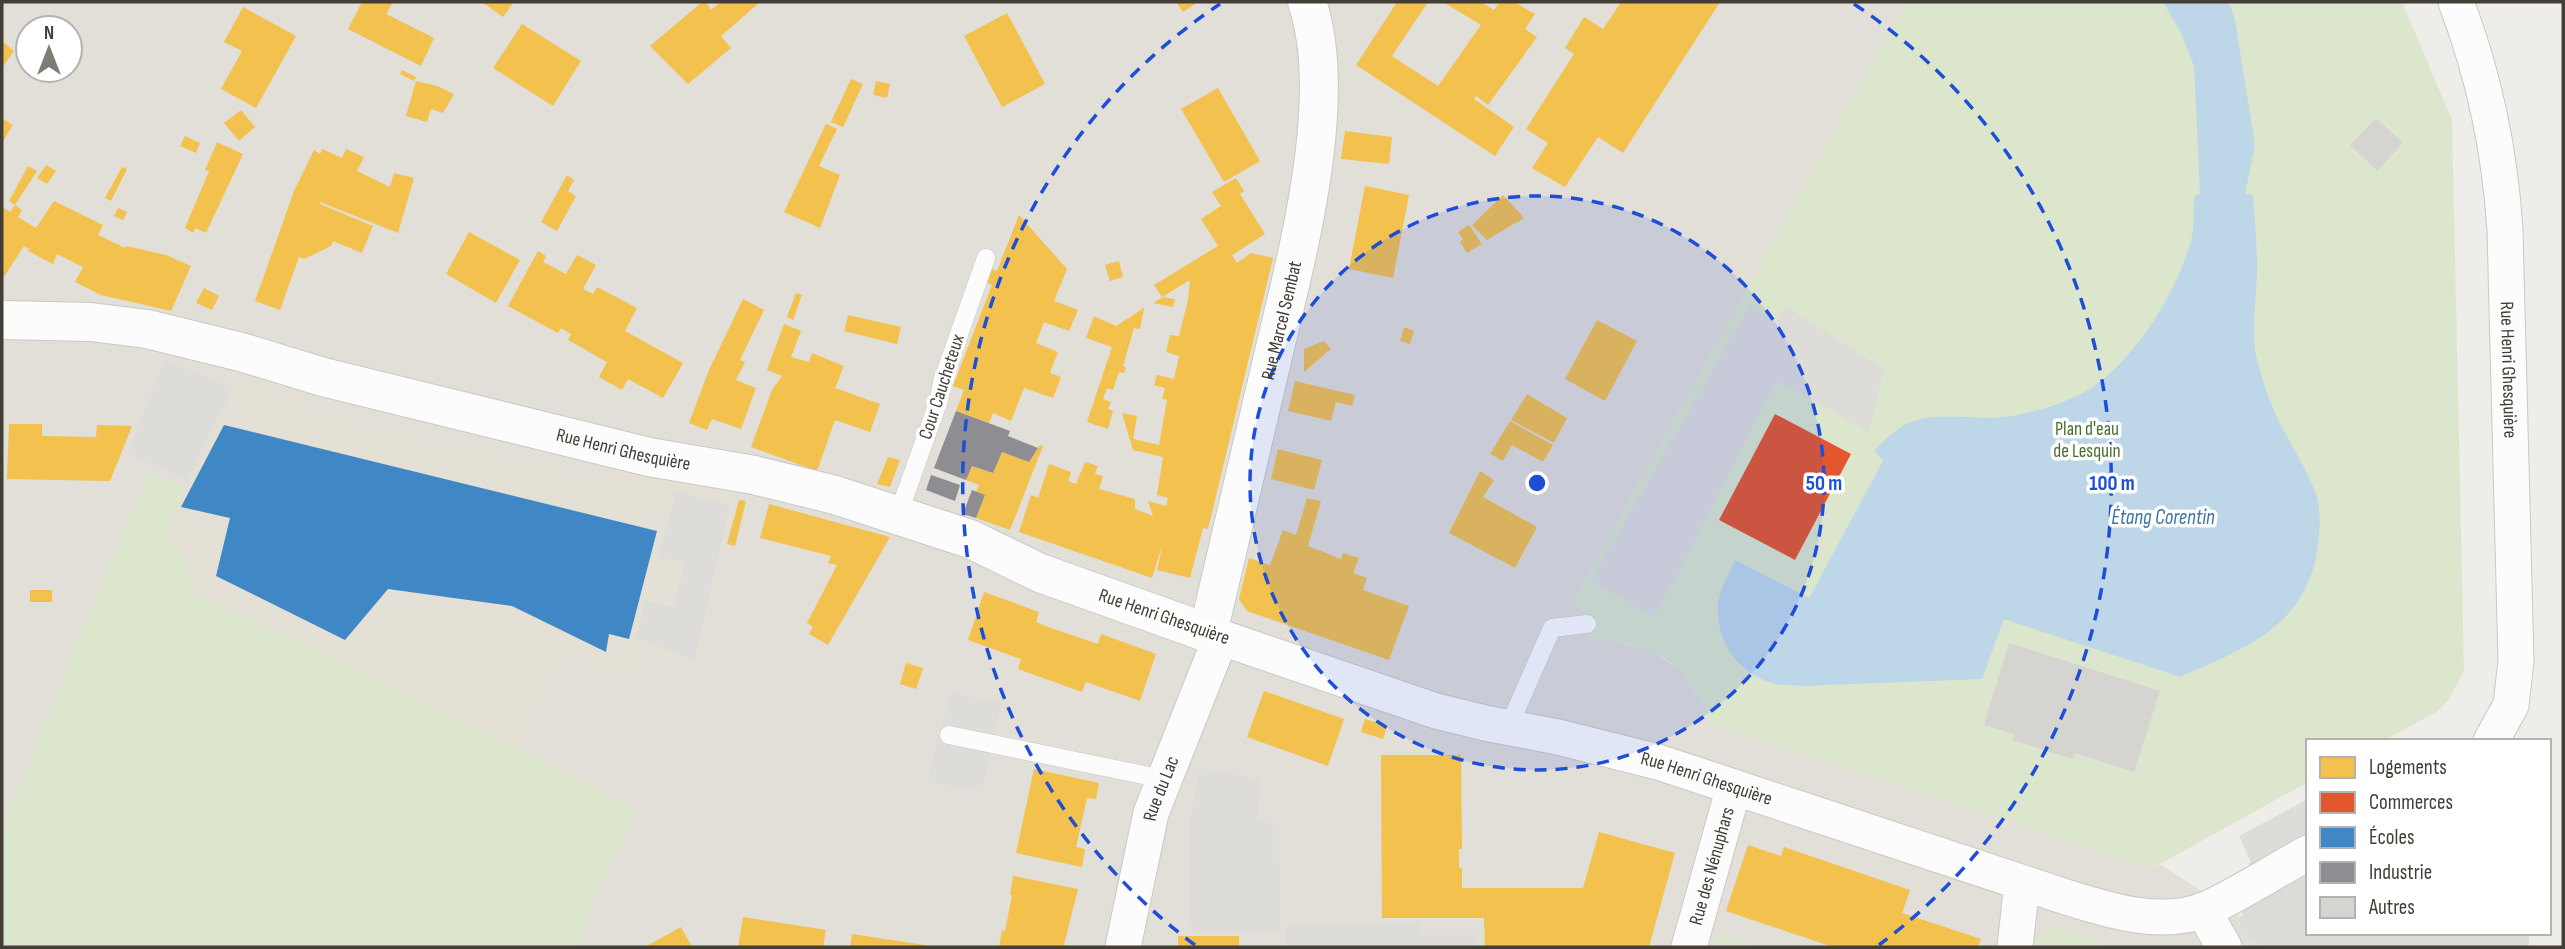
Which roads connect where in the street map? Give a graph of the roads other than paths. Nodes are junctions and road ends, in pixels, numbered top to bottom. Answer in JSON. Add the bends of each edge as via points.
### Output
{"nodes":[{"id":1,"x":1307,"y":2,"type":"edge"},
{"id":2,"x":2456,"y":2,"type":"edge"},
{"id":3,"x":986,"y":258,"type":"dead end"},
{"id":4,"x":2,"y":320,"type":"edge"},
{"id":5,"x":898,"y":515,"type":"junction"},
{"id":6,"x":1587,"y":624,"type":"dead end"},
{"id":7,"x":1214,"y":635,"type":"junction"},
{"id":8,"x":1507,"y":728,"type":"junction"},
{"id":9,"x":949,"y":735,"type":"dead end"},
{"id":10,"x":2492,"y":739,"type":"edge"},
{"id":11,"x":1163,"y":779,"type":"junction"},
{"id":12,"x":1734,"y":787,"type":"junction"},
{"id":13,"x":2306,"y":854,"type":"edge"},
{"id":14,"x":2022,"y":883,"type":"junction"},
{"id":15,"x":2203,"y":910,"type":"junction"},
{"id":16,"x":1124,"y":947,"type":"edge"},
{"id":17,"x":1689,"y":947,"type":"edge"},
{"id":18,"x":2015,"y":947,"type":"edge"},
{"id":19,"x":2224,"y":947,"type":"edge"}],
"edges":[{"from":1,"to":7,"type":"street","name":"Rue Marcel Sembat","via":[[1320,79],[1314,151]]},
{"from":2,"to":10,"type":"street","name":"Rue Henri Ghesquière","via":[[2492,127],[2505,230],[2516,661],[2511,705]]},
{"from":3,"to":5,"type":"lane","name":"Cour Caucheteux"},
{"from":4,"to":5,"type":"street","name":"Rue Henri Ghesquière","via":[[91,322],[158,331],[479,416],[649,457],[765,477]]},
{"from":5,"to":7,"type":"street","name":"Rue Henri Ghesquière","via":[[970,539],[1040,573]]},
{"from":6,"to":8,"type":"lane","via":[[1552,628]]},
{"from":7,"to":8,"type":"street","name":"Rue Henri Ghesquière","via":[[1436,710]]},
{"from":7,"to":11,"type":"street","name":"Rue du Lac"},
{"from":8,"to":12,"type":"street","name":"Rue Henri Ghesquière","via":[[1626,753]]},
{"from":9,"to":11,"type":"lane"},
{"from":11,"to":16,"type":"street","name":"Rue du Lac","via":[[1151,813]]},
{"from":12,"to":14,"type":"street","name":"Rue Henri Ghesquière"},
{"from":12,"to":17,"type":"street","name":"Rue des Nénuphars"},
{"from":13,"to":15,"type":"street","name":"Rue Henri Ghesquière"},
{"from":14,"to":15,"type":"street","name":"Rue Henri Ghesquière","via":[[2126,914],[2168,916]]},
{"from":14,"to":18,"type":"street"},
{"from":15,"to":19,"type":"street"}]}
